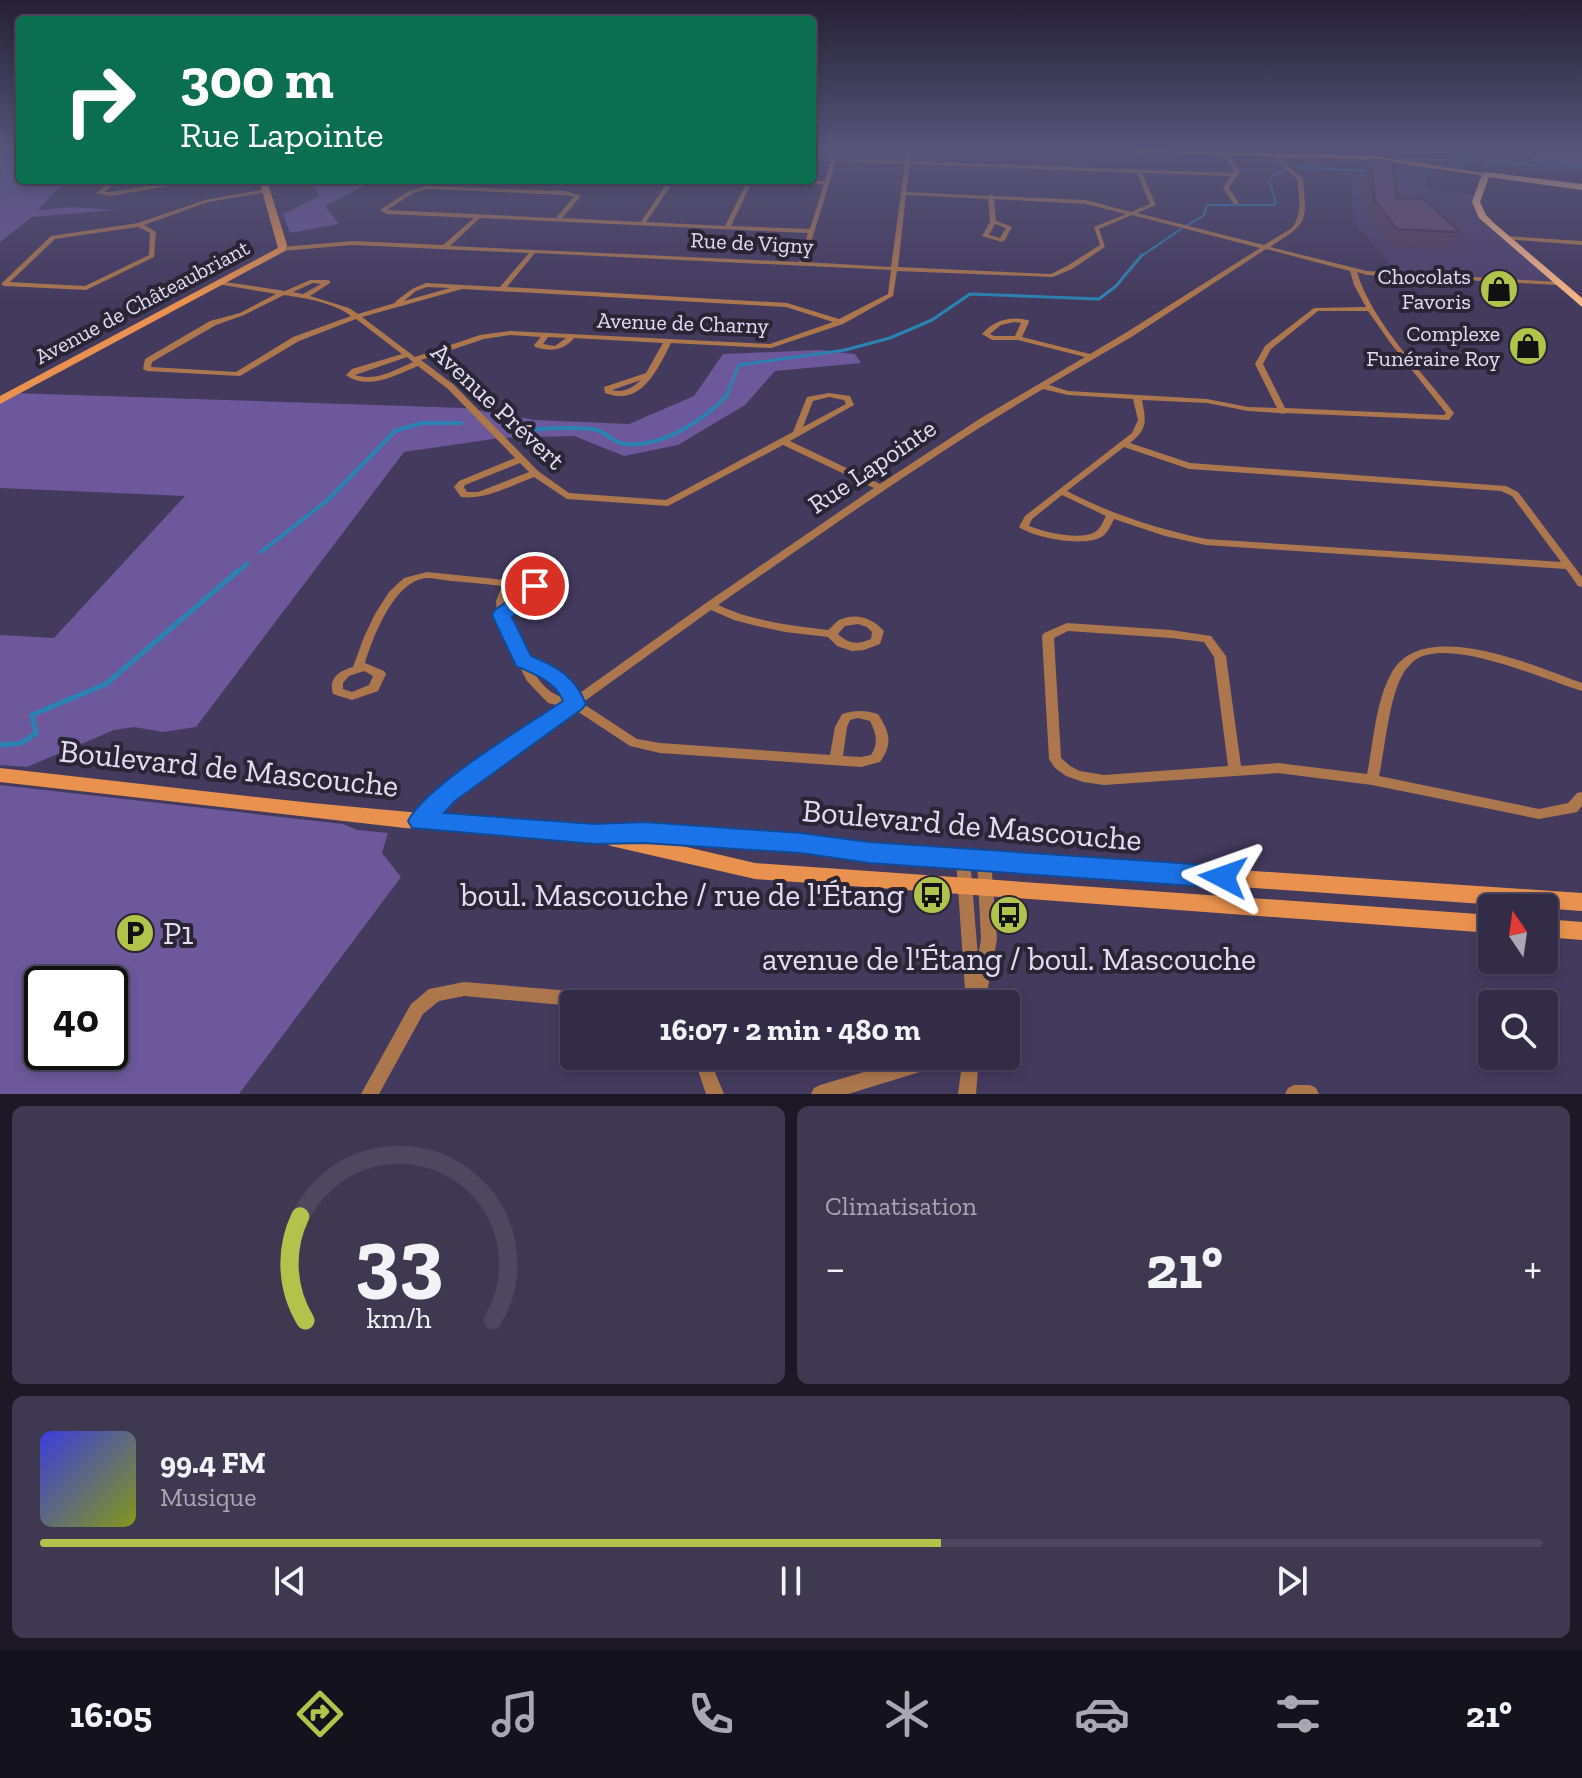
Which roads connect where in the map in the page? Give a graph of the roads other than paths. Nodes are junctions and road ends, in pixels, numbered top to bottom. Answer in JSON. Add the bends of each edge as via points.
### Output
{"nodes":[{"id":1,"x":211,"y":200,"type":"edge"},
{"id":2,"x":268,"y":200,"type":"edge"},
{"id":3,"x":400,"y":200,"type":"edge"},
{"id":4,"x":575,"y":200,"type":"edge"},
{"id":5,"x":658,"y":200,"type":"edge"},
{"id":6,"x":741,"y":200,"type":"edge"},
{"id":7,"x":821,"y":200,"type":"edge"},
{"id":8,"x":902,"y":200,"type":"edge"},
{"id":9,"x":991,"y":200,"type":"edge"},
{"id":10,"x":1059,"y":200,"type":"edge"},
{"id":11,"x":1151,"y":200,"type":"edge"},
{"id":12,"x":1234,"y":200,"type":"edge"},
{"id":13,"x":1301,"y":200,"type":"edge"},
{"id":14,"x":1477,"y":200,"type":"edge"},
{"id":15,"x":1236,"y":203,"type":"dead end"},
{"id":16,"x":1135,"y":215,"type":"junction"},
{"id":17,"x":478,"y":217,"type":"junction"},
{"id":18,"x":558,"y":220,"type":"junction"},
{"id":19,"x":993,"y":222,"type":"dead end"},
{"id":20,"x":642,"y":224,"type":"junction"},
{"id":21,"x":139,"y":225,"type":"junction"},
{"id":22,"x":727,"y":228,"type":"junction"},
{"id":23,"x":811,"y":231,"type":"junction"},
{"id":24,"x":1507,"y":238,"type":"junction"},
{"id":25,"x":1582,"y":243,"type":"edge"},
{"id":26,"x":445,"y":247,"type":"junction"},
{"id":27,"x":1264,"y":248,"type":"junction"},
{"id":28,"x":282,"y":249,"type":"junction"},
{"id":29,"x":534,"y":251,"type":"junction"},
{"id":30,"x":802,"y":263,"type":"junction"},
{"id":31,"x":895,"y":269,"type":"junction"},
{"id":32,"x":1353,"y":271,"type":"junction"},
{"id":33,"x":219,"y":283,"type":"junction"},
{"id":34,"x":1557,"y":283,"type":"junction"},
{"id":35,"x":501,"y":290,"type":"junction"},
{"id":36,"x":285,"y":293,"type":"junction"},
{"id":37,"x":304,"y":296,"type":"junction"},
{"id":38,"x":1582,"y":304,"type":"edge"},
{"id":39,"x":1371,"y":309,"type":"junction"},
{"id":40,"x":357,"y":316,"type":"junction"},
{"id":41,"x":840,"y":322,"type":"junction"},
{"id":42,"x":546,"y":335,"type":"junction"},
{"id":43,"x":571,"y":337,"type":"junction"},
{"id":44,"x":1018,"y":338,"type":"junction"},
{"id":45,"x":667,"y":343,"type":"junction"},
{"id":46,"x":1092,"y":357,"type":"junction"},
{"id":47,"x":415,"y":358,"type":"junction"},
{"id":48,"x":649,"y":375,"type":"dead end"},
{"id":49,"x":1043,"y":386,"type":"junction"},
{"id":50,"x":1137,"y":397,"type":"junction"},
{"id":51,"x":0,"y":401,"type":"edge"},
{"id":52,"x":1283,"y":412,"type":"junction"},
{"id":53,"x":797,"y":432,"type":"junction"},
{"id":54,"x":783,"y":441,"type":"junction"},
{"id":55,"x":1124,"y":444,"type":"junction"},
{"id":56,"x":521,"y":459,"type":"junction"},
{"id":57,"x":535,"y":473,"type":"junction"},
{"id":58,"x":881,"y":488,"type":"junction"},
{"id":59,"x":1061,"y":491,"type":"junction"},
{"id":60,"x":1111,"y":516,"type":"junction"},
{"id":61,"x":1568,"y":566,"type":"junction"},
{"id":62,"x":509,"y":582,"type":"junction"},
{"id":63,"x":1582,"y":584,"type":"edge"},
{"id":64,"x":710,"y":605,"type":"junction"},
{"id":65,"x":502,"y":615,"type":"junction"},
{"id":66,"x":831,"y":634,"type":"dead end"},
{"id":67,"x":523,"y":661,"type":"junction"},
{"id":68,"x":358,"y":668,"type":"dead end"},
{"id":69,"x":1582,"y":687,"type":"edge"},
{"id":70,"x":575,"y":704,"type":"junction"},
{"id":71,"x":836,"y":759,"type":"junction"},
{"id":72,"x":1235,"y":769,"type":"junction"},
{"id":73,"x":0,"y":775,"type":"edge"},
{"id":74,"x":1372,"y":780,"type":"junction"},
{"id":75,"x":1582,"y":797,"type":"edge"},
{"id":76,"x":420,"y":821,"type":"junction"},
{"id":77,"x":595,"y":834,"type":"junction"},
{"id":78,"x":963,"y":859,"type":"junction"},
{"id":79,"x":984,"y":860,"type":"junction"},
{"id":80,"x":964,"y":886,"type":"junction"},
{"id":81,"x":985,"y":888,"type":"junction"},
{"id":82,"x":1582,"y":902,"type":"edge"},
{"id":83,"x":1478,"y":923,"type":"edge"},
{"id":84,"x":1558,"y":929,"type":"edge"},
{"id":85,"x":1582,"y":931,"type":"edge"},
{"id":86,"x":974,"y":990,"type":"edge"},
{"id":87,"x":978,"y":990,"type":"edge"},
{"id":88,"x":560,"y":998,"type":"edge"},
{"id":89,"x":706,"y":1070,"type":"edge"},
{"id":90,"x":900,"y":1070,"type":"edge"},
{"id":91,"x":970,"y":1070,"type":"edge"},
{"id":92,"x":370,"y":1094,"type":"edge"},
{"id":93,"x":715,"y":1094,"type":"edge"},
{"id":94,"x":820,"y":1094,"type":"edge"},
{"id":95,"x":967,"y":1094,"type":"edge"},
{"id":96,"x":1294,"y":1094,"type":"edge"},
{"id":97,"x":1310,"y":1094,"type":"edge"}],
"edges":[{"from":1,"to":21,"type":"street"},
{"from":2,"to":28,"type":"street","name":"Avenue de Châteaubriant"},
{"from":3,"to":17,"type":"street","via":[[383,210]]},
{"from":4,"to":18,"type":"street"},
{"from":5,"to":20,"type":"street"},
{"from":6,"to":22,"type":"street"},
{"from":7,"to":23,"type":"street"},
{"from":8,"to":31,"type":"street","name":"Avenue de Charny"},
{"from":9,"to":19,"type":"street"},
{"from":10,"to":16,"type":"street"},
{"from":11,"to":16,"type":"street","via":[[1153,205]]},
{"from":12,"to":15,"type":"street"},
{"from":13,"to":27,"type":"street","name":"Rue Lapointe","via":[[1301,224]]},
{"from":14,"to":24,"type":"main road","via":[[1482,216]]},
{"from":16,"to":27,"type":"street"},
{"from":16,"to":31,"type":"street","name":"Rue de Vigny","via":[[1096,228],[1103,246],[1059,275]]},
{"from":17,"to":18,"type":"street"},
{"from":17,"to":26,"type":"street"},
{"from":18,"to":20,"type":"street"},
{"from":20,"to":22,"type":"street"},
{"from":21,"to":21,"type":"street","via":[[53,237],[4,284],[75,290],[93,286],[152,256],[153,232]]},
{"from":22,"to":23,"type":"street"},
{"from":23,"to":30,"type":"street"},
{"from":24,"to":25,"type":"street"},
{"from":24,"to":34,"type":"main road"},
{"from":26,"to":28,"type":"street","name":"Rue de Vigny","via":[[334,242]]},
{"from":26,"to":29,"type":"street","name":"Rue de Vigny"},
{"from":27,"to":32,"type":"street"},
{"from":27,"to":46,"type":"street","name":"Rue Lapointe"},
{"from":28,"to":33,"type":"street","name":"Avenue de Châteaubriant"},
{"from":29,"to":30,"type":"street","name":"Rue de Vigny"},
{"from":29,"to":35,"type":"street"},
{"from":30,"to":31,"type":"street","name":"Rue de Vigny"},
{"from":31,"to":41,"type":"street","name":"Avenue de Charny","via":[[891,295]]},
{"from":32,"to":34,"type":"street"},
{"from":32,"to":39,"type":"street","via":[[1355,286]]},
{"from":33,"to":36,"type":"street","name":"Avenue Prévert"},
{"from":33,"to":51,"type":"street","name":"Avenue de Châteaubriant"},
{"from":34,"to":38,"type":"main road"},
{"from":35,"to":40,"type":"street","via":[[459,288]]},
{"from":35,"to":41,"type":"street","via":[[787,305]]},
{"from":36,"to":37,"type":"street","name":"Avenue Prévert"},
{"from":36,"to":37,"type":"street","via":[[312,281],[328,282]]},
{"from":36,"to":40,"type":"street","via":[[213,323],[148,361],[147,369],[237,374],[276,348]]},
{"from":37,"to":40,"type":"street","name":"Avenue Prévert"},
{"from":39,"to":52,"type":"street","via":[[1316,309],[1268,348],[1259,364]]},
{"from":39,"to":52,"type":"street","via":[[1450,416]]},
{"from":40,"to":47,"type":"street","name":"Avenue Prévert"},
{"from":41,"to":45,"type":"street","name":"Avenue de Charny","via":[[771,346]]},
{"from":42,"to":43,"type":"street","name":"Avenue de Charny"},
{"from":42,"to":43,"type":"street","via":[[538,345],[554,349]]},
{"from":42,"to":47,"type":"street","name":"Avenue de Charny","via":[[483,337]]},
{"from":43,"to":45,"type":"street","name":"Avenue de Charny"},
{"from":44,"to":44,"type":"street","via":[[1025,322],[1020,320],[1004,321],[986,334]]},
{"from":44,"to":46,"type":"street"},
{"from":45,"to":48,"type":"street"},
{"from":46,"to":49,"type":"street","name":"Rue Lapointe"},
{"from":47,"to":47,"type":"street","via":[[355,371],[350,375],[368,380]]},
{"from":47,"to":56,"type":"street","name":"Avenue Prévert","via":[[458,393]]},
{"from":49,"to":50,"type":"street","via":[[1068,393]]},
{"from":49,"to":58,"type":"street","name":"Rue Lapointe"},
{"from":50,"to":52,"type":"street"},
{"from":50,"to":55,"type":"street","via":[[1142,420]]},
{"from":53,"to":53,"type":"street","name":"Avenue Prévert","via":[[850,405],[847,398],[810,399]]},
{"from":53,"to":54,"type":"street","name":"Avenue Prévert"},
{"from":54,"to":57,"type":"street","name":"Avenue Prévert","via":[[668,503],[567,496]]},
{"from":54,"to":58,"type":"street"},
{"from":55,"to":59,"type":"street"},
{"from":55,"to":61,"type":"street","via":[[1189,466],[1503,488],[1515,494]]},
{"from":56,"to":57,"type":"street","name":"Avenue Prévert"},
{"from":56,"to":57,"type":"street","via":[[459,487],[464,495],[479,495]]},
{"from":58,"to":64,"type":"street","name":"Rue Lapointe"},
{"from":59,"to":60,"type":"street"},
{"from":59,"to":60,"type":"street","via":[[1024,527],[1036,533],[1094,537]]},
{"from":60,"to":61,"type":"street","via":[[1173,536],[1240,546]]},
{"from":61,"to":63,"type":"street"},
{"from":62,"to":65,"type":"street"},
{"from":62,"to":65,"type":"street","via":[[535,586]]},
{"from":62,"to":68,"type":"street","via":[[412,577],[396,589]]},
{"from":64,"to":66,"type":"street"},
{"from":64,"to":70,"type":"street","name":"Rue Lapointe"},
{"from":65,"to":67,"type":"street"},
{"from":67,"to":70,"type":"street","via":[[569,688]]},
{"from":67,"to":70,"type":"street","via":[[549,698]]},
{"from":69,"to":74,"type":"street","via":[[1467,650],[1412,654],[1399,669],[1385,710]]},
{"from":70,"to":71,"type":"street","via":[[634,743]]},
{"from":70,"to":76,"type":"street","name":"Rue Lapointe","via":[[447,794]]},
{"from":71,"to":71,"type":"street","via":[[875,759],[884,733],[874,717],[846,717]]},
{"from":72,"to":72,"type":"street","via":[[1104,780],[1063,769],[1055,759],[1048,636],[1067,627],[1207,639],[1220,656]]},
{"from":72,"to":74,"type":"street","via":[[1278,768]]},
{"from":73,"to":76,"type":"street","name":"Boulevard de Mascouche"},
{"from":74,"to":75,"type":"street","via":[[1539,814],[1572,808]]},
{"from":76,"to":77,"type":"street","name":"Boulevard de Mascouche"},
{"from":77,"to":78,"type":"street","name":"Boulevard de Mascouche","via":[[754,840]]},
{"from":77,"to":80,"type":"street","name":"Boulevard de Mascouche","via":[[755,871]]},
{"from":78,"to":79,"type":"street","name":"Boulevard de Mascouche"},
{"from":78,"to":80,"type":"street"},
{"from":79,"to":81,"type":"street"},
{"from":79,"to":82,"type":"street","name":"Boulevard de Mascouche"},
{"from":80,"to":81,"type":"street","name":"Boulevard de Mascouche"},
{"from":80,"to":86,"type":"street"},
{"from":81,"to":83,"type":"street","name":"Boulevard de Mascouche"},
{"from":81,"to":87,"type":"street","via":[[989,939]]},
{"from":84,"to":85,"type":"street"},
{"from":88,"to":92,"type":"street","via":[[464,989],[435,994],[417,1009]]},
{"from":89,"to":93,"type":"street"},
{"from":90,"to":94,"type":"street"},
{"from":91,"to":95,"type":"street"},
{"from":96,"to":97,"type":"street"}]}
